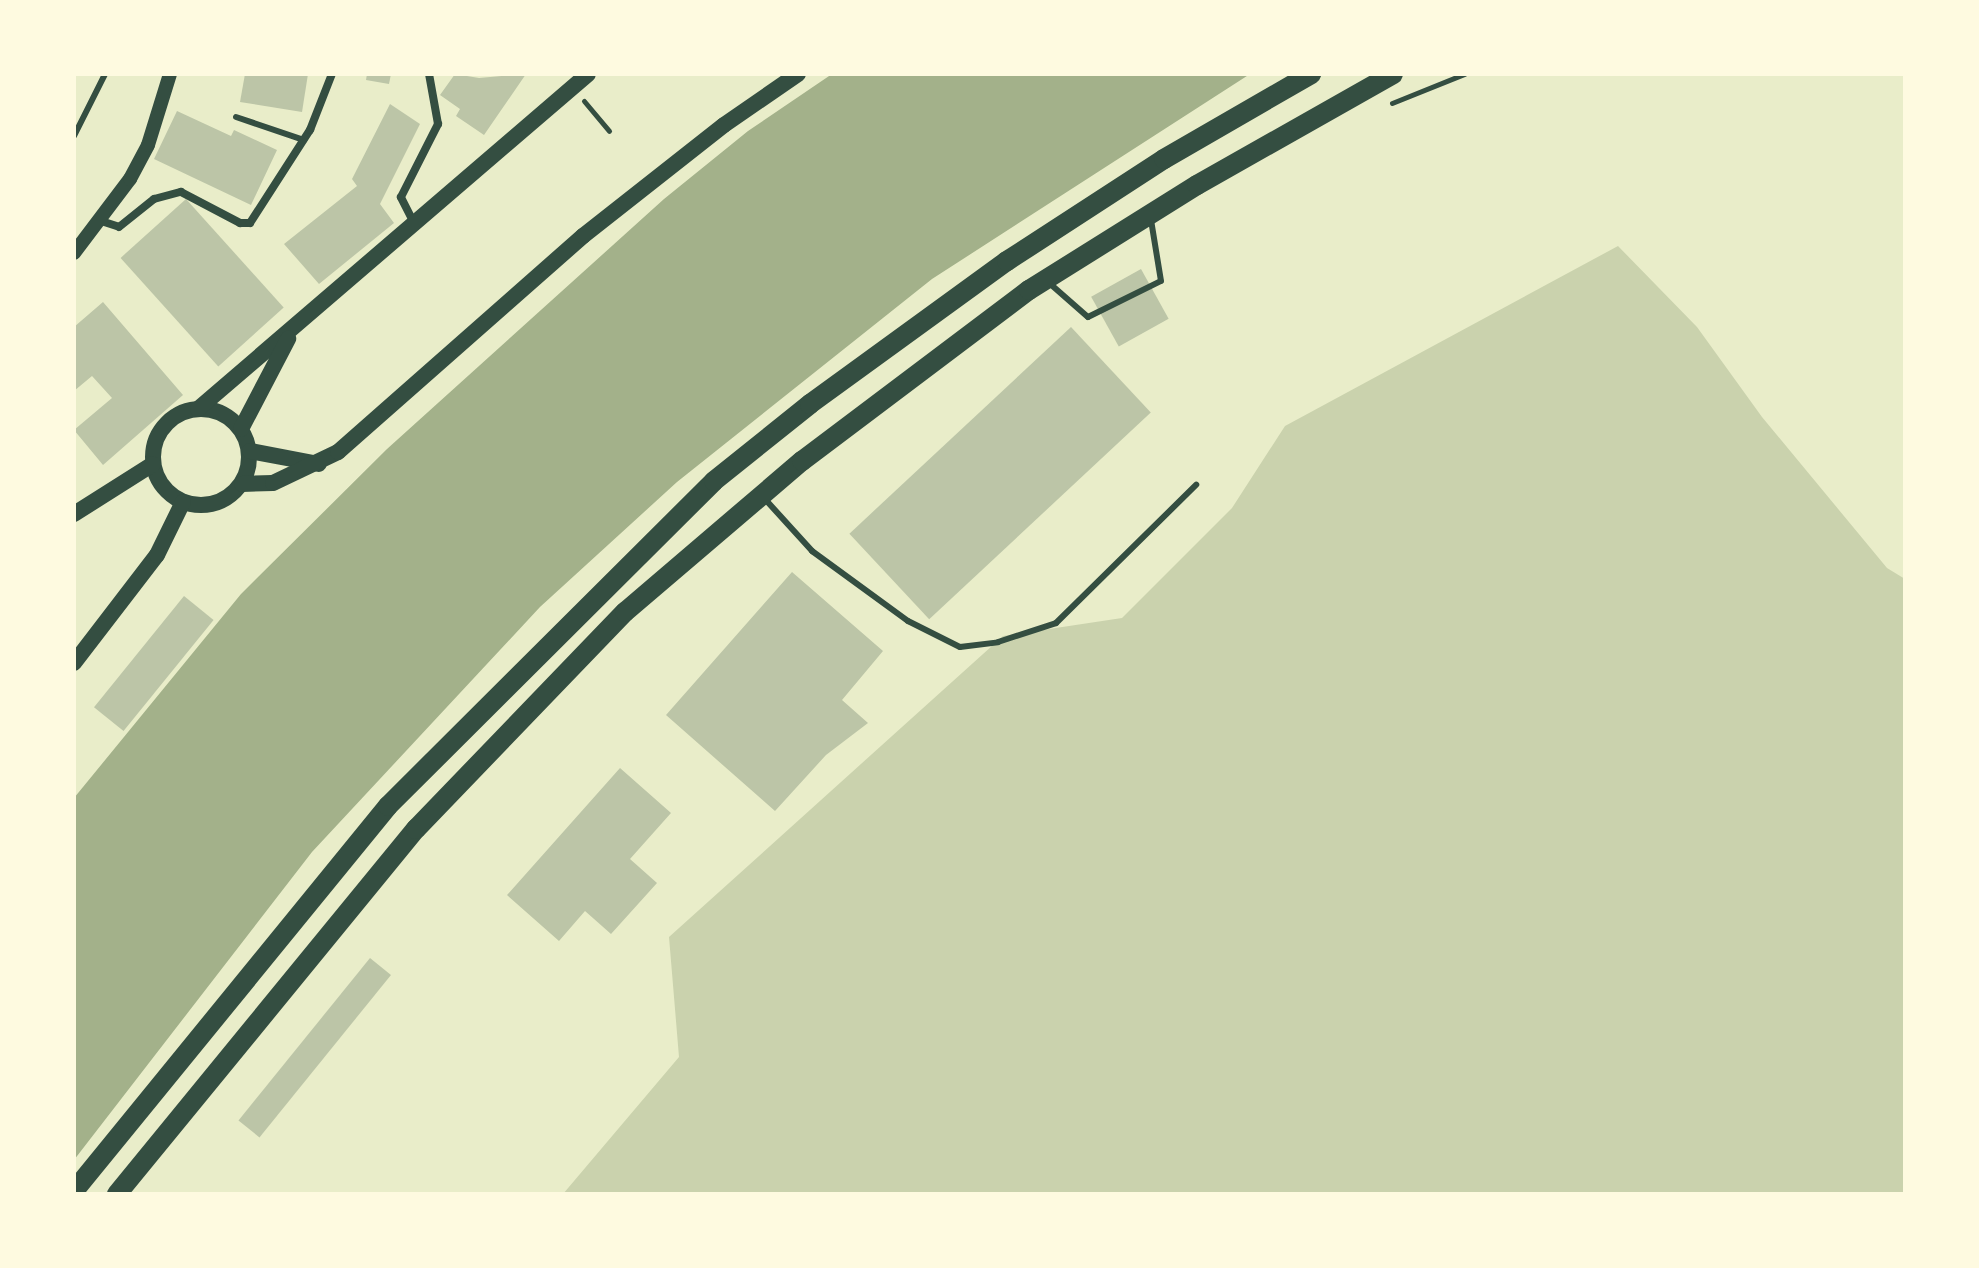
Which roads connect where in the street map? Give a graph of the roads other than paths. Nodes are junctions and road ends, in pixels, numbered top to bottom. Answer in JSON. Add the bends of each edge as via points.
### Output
{"nodes":[{"id":1,"x":105,"y":74,"type":"edge"},
{"id":2,"x":170,"y":74,"type":"edge"},
{"id":3,"x":332,"y":74,"type":"edge"},
{"id":4,"x":429,"y":74,"type":"edge"},
{"id":5,"x":588,"y":74,"type":"edge"},
{"id":6,"x":798,"y":74,"type":"edge"},
{"id":7,"x":1311,"y":74,"type":"edge"},
{"id":8,"x":1393,"y":74,"type":"edge"},
{"id":9,"x":236,"y":117,"type":"dead end"},
{"id":10,"x":74,"y":136,"type":"edge"},
{"id":11,"x":304,"y":140,"type":"junction"},
{"id":12,"x":1150,"y":214,"type":"junction"},
{"id":13,"x":98,"y":220,"type":"junction"},
{"id":14,"x":414,"y":223,"type":"junction"},
{"id":15,"x":74,"y":253,"type":"edge"},
{"id":16,"x":1045,"y":280,"type":"junction"},
{"id":17,"x":290,"y":334,"type":"junction"},
{"id":18,"x":198,"y":409,"type":"junction"},
{"id":19,"x":241,"y":429,"type":"junction"},
{"id":20,"x":250,"y":451,"type":"junction"},
{"id":21,"x":153,"y":464,"type":"junction"},
{"id":22,"x":321,"y":464,"type":"junction"},
{"id":23,"x":242,"y":484,"type":"junction"},
{"id":24,"x":1196,"y":485,"type":"dead end"},
{"id":25,"x":762,"y":496,"type":"junction"},
{"id":26,"x":183,"y":502,"type":"junction"},
{"id":27,"x":74,"y":514,"type":"edge"},
{"id":28,"x":74,"y":663,"type":"edge"},
{"id":29,"x":74,"y":1191,"type":"edge"},
{"id":30,"x":117,"y":1194,"type":"edge"}],
"edges":[{"from":1,"to":10,"type":"lane"},
{"from":2,"to":13,"type":"street","via":[[148,145]]},
{"from":3,"to":11,"type":"street"},
{"from":4,"to":14,"type":"street","via":[[438,124],[401,197]]},
{"from":5,"to":14,"type":"main road"},
{"from":6,"to":22,"type":"main road","via":[[583,236]]},
{"from":7,"to":29,"type":"main road","via":[[1164,159],[1007,261],[714,481],[388,806]]},
{"from":8,"to":12,"type":"main road"},
{"from":9,"to":11,"type":"lane"},
{"from":11,"to":13,"type":"street","via":[[250,223],[181,192],[154,199],[119,227]]},
{"from":12,"to":16,"type":"main road"},
{"from":12,"to":16,"type":"lane","via":[[1161,281],[1088,317]]},
{"from":13,"to":15,"type":"street"},
{"from":14,"to":17,"type":"main road"},
{"from":16,"to":25,"type":"main road"},
{"from":17,"to":18,"type":"main road"},
{"from":17,"to":19,"type":"main road"},
{"from":18,"to":19,"type":"main road","via":[[222,413]]},
{"from":18,"to":21,"type":"main road","via":[[164,427]]},
{"from":19,"to":20,"type":"main road"},
{"from":20,"to":22,"type":"main road"},
{"from":20,"to":23,"type":"main road"},
{"from":21,"to":26,"type":"main road","via":[[164,489]]},
{"from":21,"to":27,"type":"main road"},
{"from":22,"to":23,"type":"main road","via":[[273,483]]},
{"from":23,"to":26,"type":"main road","via":[[216,503]]},
{"from":24,"to":25,"type":"lane","via":[[1056,623],[998,642],[960,647],[908,621],[812,551]]},
{"from":25,"to":30,"type":"main road","via":[[625,612],[416,829]]},
{"from":26,"to":28,"type":"main road","via":[[157,555]]}]}
